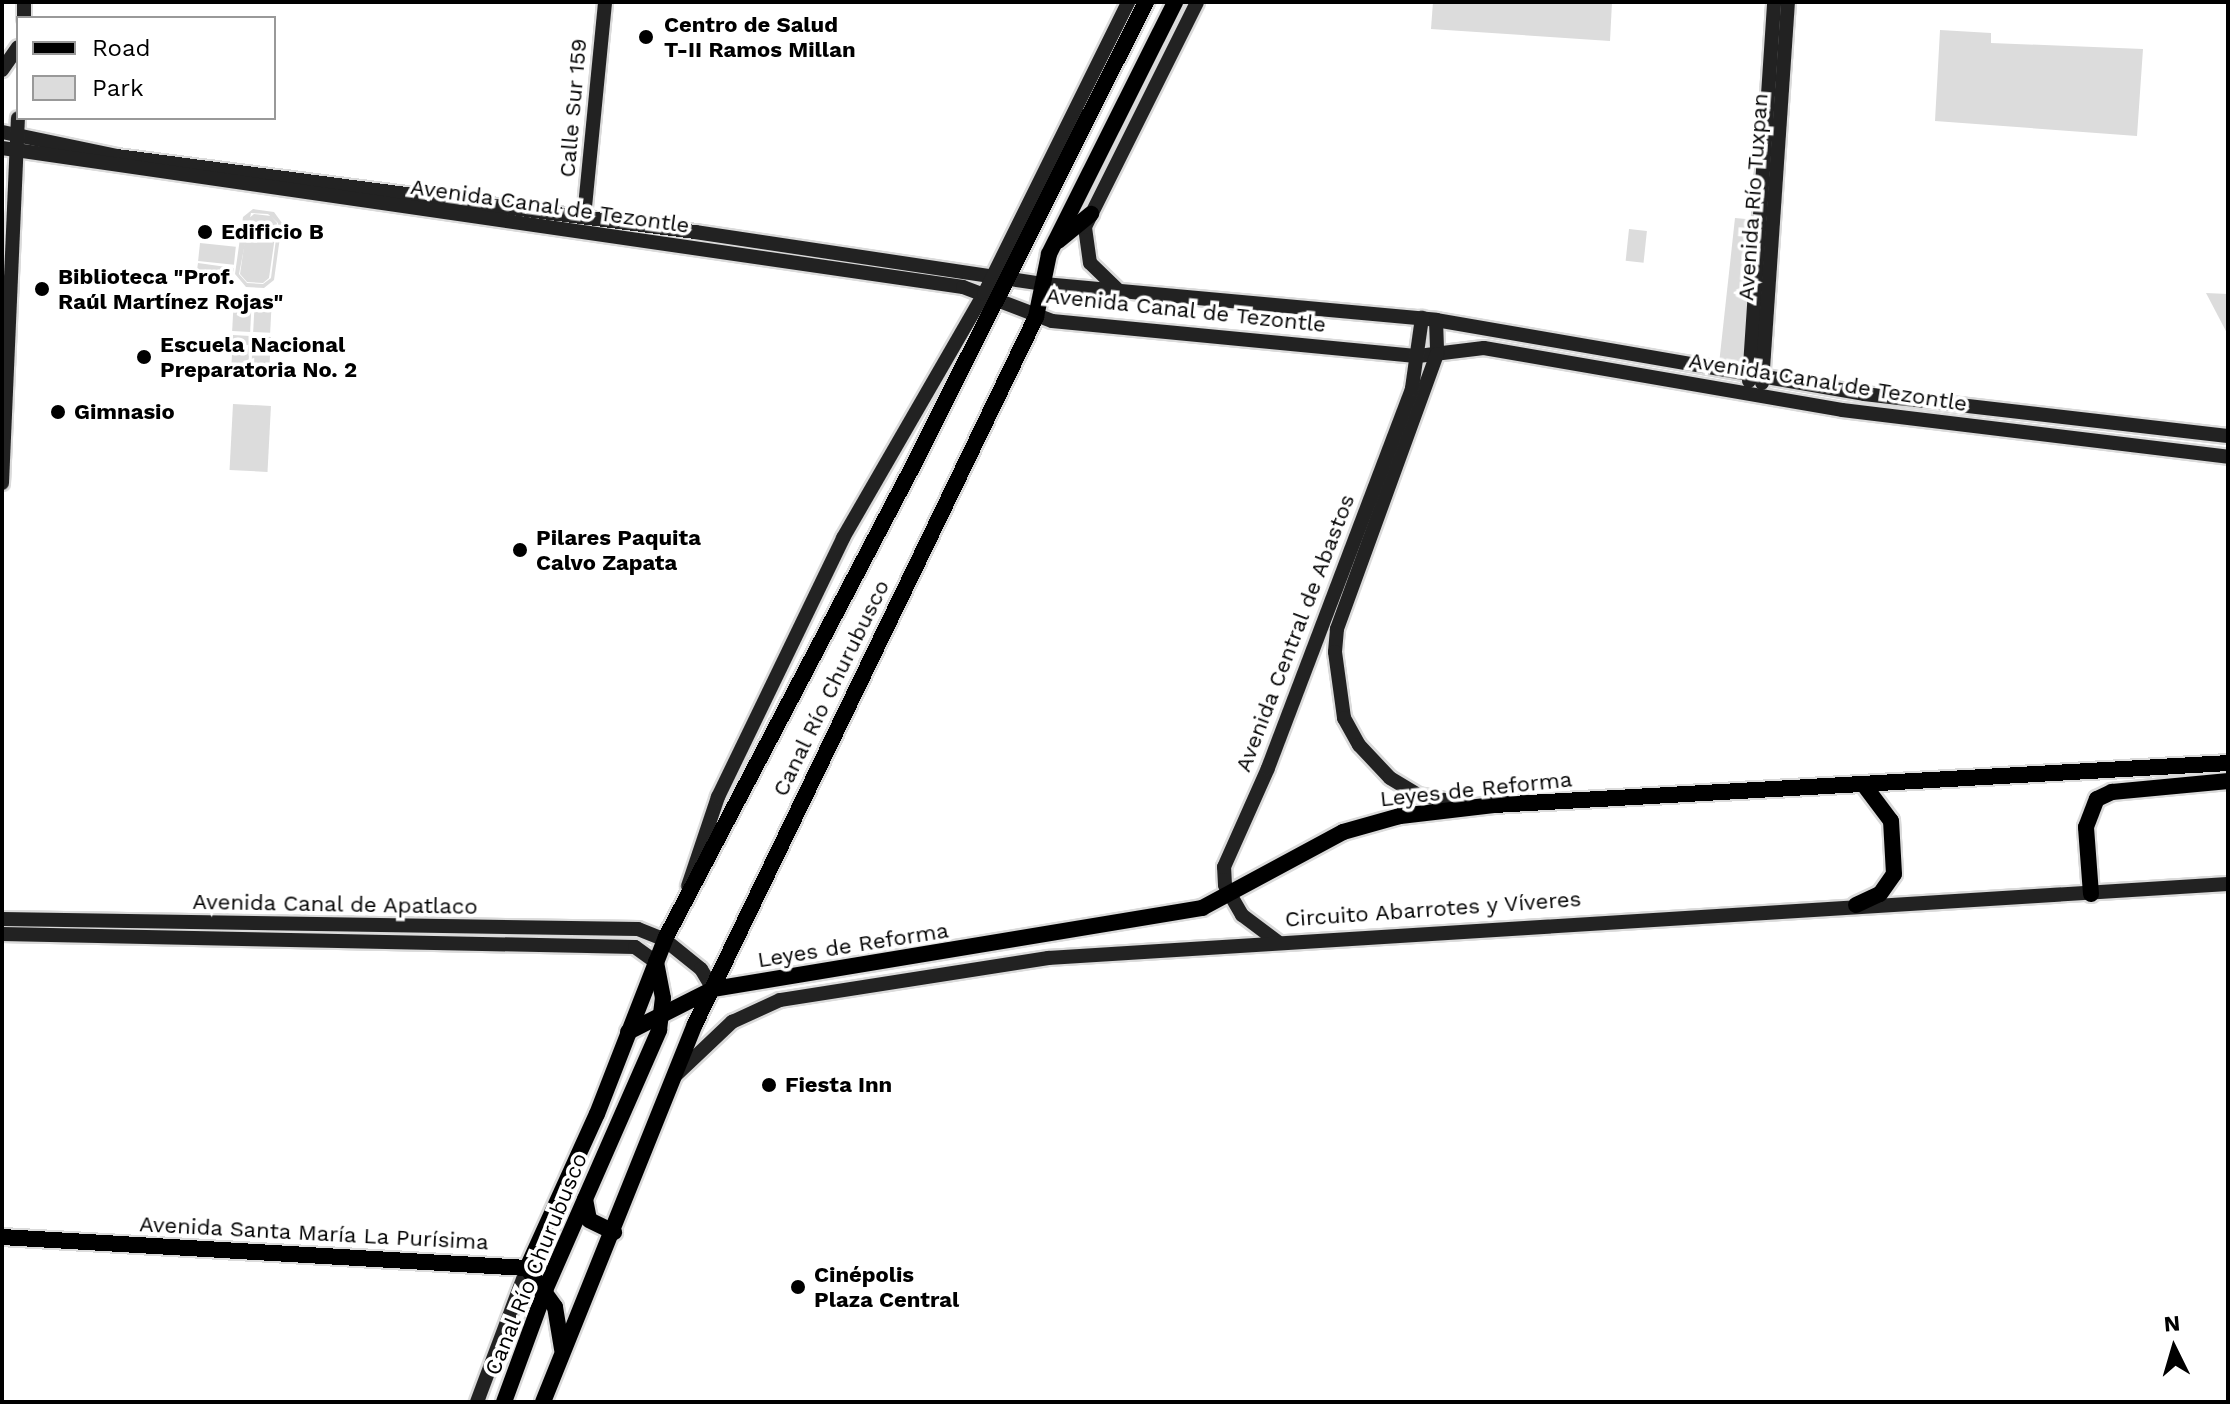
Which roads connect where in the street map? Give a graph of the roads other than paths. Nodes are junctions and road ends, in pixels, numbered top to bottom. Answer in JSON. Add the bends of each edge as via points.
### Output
{"nodes":[{"id":1,"x":605,"y":2,"type":"edge"},
{"id":2,"x":1175,"y":2,"type":"edge"},
{"id":3,"x":1197,"y":2,"type":"edge"},
{"id":4,"x":1774,"y":2,"type":"edge"},
{"id":5,"x":1788,"y":2,"type":"edge"},
{"id":6,"x":1139,"y":4,"type":"edge"},
{"id":7,"x":16,"y":50,"type":"edge"},
{"id":8,"x":2,"y":70,"type":"edge"},
{"id":9,"x":9,"y":134,"type":"edge"},
{"id":10,"x":1772,"y":143,"type":"junction"},
{"id":11,"x":9,"y":150,"type":"edge"},
{"id":12,"x":2,"y":188,"type":"edge"},
{"id":13,"x":1091,"y":214,"type":"junction"},
{"id":14,"x":14,"y":217,"type":"junction"},
{"id":15,"x":584,"y":217,"type":"junction"},
{"id":16,"x":1054,"y":244,"type":"junction"},
{"id":17,"x":1001,"y":277,"type":"junction"},
{"id":18,"x":1044,"y":284,"type":"junction"},
{"id":19,"x":1117,"y":289,"type":"junction"},
{"id":20,"x":991,"y":297,"type":"junction"},
{"id":21,"x":1036,"y":317,"type":"junction"},
{"id":22,"x":1429,"y":319,"type":"junction"},
{"id":23,"x":1437,"y":354,"type":"junction"},
{"id":24,"x":1418,"y":356,"type":"junction"},
{"id":25,"x":1756,"y":374,"type":"junction"},
{"id":26,"x":1780,"y":379,"type":"junction"},
{"id":27,"x":1760,"y":395,"type":"junction"},
{"id":28,"x":2228,"y":436,"type":"edge"},
{"id":29,"x":2228,"y":457,"type":"edge"},
{"id":30,"x":2,"y":483,"type":"edge"},
{"id":31,"x":2228,"y":763,"type":"edge"},
{"id":32,"x":2228,"y":781,"type":"edge"},
{"id":33,"x":1864,"y":785,"type":"junction"},
{"id":34,"x":1494,"y":805,"type":"junction"},
{"id":35,"x":2228,"y":884,"type":"edge"},
{"id":36,"x":2091,"y":894,"type":"junction"},
{"id":37,"x":1231,"y":897,"type":"junction"},
{"id":38,"x":1856,"y":905,"type":"junction"},
{"id":39,"x":681,"y":909,"type":"junction"},
{"id":40,"x":2,"y":919,"type":"edge"},
{"id":41,"x":527,"y":929,"type":"junction"},
{"id":42,"x":2,"y":934,"type":"edge"},
{"id":43,"x":665,"y":940,"type":"junction"},
{"id":44,"x":1278,"y":942,"type":"junction"},
{"id":45,"x":526,"y":946,"type":"junction"},
{"id":46,"x":656,"y":962,"type":"junction"},
{"id":47,"x":713,"y":989,"type":"junction"},
{"id":48,"x":663,"y":1011,"type":"junction"},
{"id":49,"x":628,"y":1032,"type":"junction"},
{"id":50,"x":672,"y":1079,"type":"junction"},
{"id":51,"x":585,"y":1197,"type":"junction"},
{"id":52,"x":614,"y":1232,"type":"junction"},
{"id":53,"x":2,"y":1237,"type":"edge"},
{"id":54,"x":527,"y":1268,"type":"junction"},
{"id":55,"x":546,"y":1288,"type":"junction"},
{"id":56,"x":562,"y":1353,"type":"junction"},
{"id":57,"x":477,"y":1402,"type":"edge"},
{"id":58,"x":504,"y":1402,"type":"edge"},
{"id":59,"x":543,"y":1402,"type":"edge"}],
"edges":[{"from":1,"to":15,"type":"main road","name":"Calle Sur 159"},
{"from":2,"to":16,"type":"main road","name":"Canal Río Churubusco"},
{"from":3,"to":13,"type":"main road"},
{"from":4,"to":10,"type":"main road","name":"Avenida Río Tuxpan"},
{"from":5,"to":10,"type":"main road","name":"Avenida Río Tuxpan"},
{"from":6,"to":17,"type":"main road","name":"Canal Río Churubusco"},
{"from":7,"to":8,"type":"main road"},
{"from":9,"to":11,"type":"main road"},
{"from":9,"to":15,"type":"main road","name":"Avenida Canal de Tezontle","via":[[117,156]]},
{"from":10,"to":25,"type":"main road","name":"Avenida Río Tuxpan"},
{"from":11,"to":14,"type":"main road"},
{"from":11,"to":20,"type":"main road","name":"Avenida Canal de Tezontle","via":[[882,274]]},
{"from":12,"to":14,"type":"main road"},
{"from":13,"to":16,"type":"main road"},
{"from":13,"to":19,"type":"main road","via":[[1084,234],[1087,256]]},
{"from":14,"to":30,"type":"main road"},
{"from":15,"to":17,"type":"main road","name":"Avenida Canal de Tezontle"},
{"from":16,"to":18,"type":"main road","name":"Canal Río Churubusco"},
{"from":17,"to":18,"type":"main road","name":"Avenida Canal de Tezontle"},
{"from":17,"to":20,"type":"main road","name":"Canal Río Churubusco"},
{"from":18,"to":19,"type":"main road","name":"Avenida Canal de Tezontle"},
{"from":18,"to":21,"type":"main road","name":"Canal Río Churubusco"},
{"from":19,"to":22,"type":"main road","name":"Avenida Canal de Tezontle"},
{"from":20,"to":21,"type":"main road","name":"Avenida Canal de Tezontle"},
{"from":20,"to":39,"type":"main road","name":"Canal Río Churubusco"},
{"from":20,"to":39,"type":"main road","name":"Canal Río Churubusco","via":[[843,538],[718,797]]},
{"from":21,"to":24,"type":"main road","name":"Avenida Canal de Tezontle"},
{"from":21,"to":47,"type":"main road","name":"Canal Río Churubusco"},
{"from":22,"to":23,"type":"main road","name":"Avenida Central de Abastos"},
{"from":22,"to":24,"type":"main road","name":"Avenida Central de Abastos"},
{"from":22,"to":25,"type":"main road","name":"Avenida Canal de Tezontle"},
{"from":23,"to":24,"type":"main road","name":"Avenida Canal de Tezontle"},
{"from":23,"to":27,"type":"main road","name":"Avenida Canal de Tezontle","via":[[1484,348]]},
{"from":23,"to":34,"type":"main road","name":"Avenida Central de Abastos","via":[[1337,629],[1337,693],[1359,745],[1390,778],[1418,795],[1448,803]]},
{"from":24,"to":37,"type":"main road","name":"Avenida Central de Abastos","via":[[1412,388],[1340,581],[1224,867]]},
{"from":25,"to":26,"type":"main road","name":"Avenida Canal de Tezontle"},
{"from":25,"to":27,"type":"main road","name":"Avenida Río Tuxpan"},
{"from":26,"to":27,"type":"main road"},
{"from":26,"to":28,"type":"main road","name":"Avenida Canal de Tezontle"},
{"from":27,"to":29,"type":"main road","name":"Avenida Canal de Tezontle","via":[[1882,416]]},
{"from":31,"to":33,"type":"main road","name":"Leyes de Reforma"},
{"from":32,"to":36,"type":"main road","via":[[2112,792],[2097,799],[2086,827]]},
{"from":33,"to":34,"type":"main road","name":"Leyes de Reforma"},
{"from":33,"to":38,"type":"main road","via":[[1891,821],[1894,874],[1880,894]]},
{"from":34,"to":37,"type":"main road","name":"Leyes de Reforma","via":[[1372,821],[1302,853]]},
{"from":35,"to":36,"type":"main road","name":"Circuito Abarrotes y Víveres"},
{"from":36,"to":38,"type":"main road","name":"Circuito Abarrotes y Víveres"},
{"from":37,"to":44,"type":"main road","via":[[1251,925]]},
{"from":37,"to":47,"type":"main road","name":"Leyes de Reforma","via":[[1202,908]]},
{"from":38,"to":44,"type":"main road","name":"Circuito Abarrotes y Víveres"},
{"from":39,"to":43,"type":"main road","name":"Canal Río Churubusco"},
{"from":40,"to":41,"type":"main road","name":"Avenida Canal de Apatlaco"},
{"from":41,"to":43,"type":"main road","name":"Avenida Canal de Apatlaco","via":[[638,929]]},
{"from":41,"to":45,"type":"main road"},
{"from":42,"to":45,"type":"main road","name":"Avenida Canal de Apatlaco"},
{"from":43,"to":46,"type":"main road","name":"Canal Río Churubusco"},
{"from":43,"to":47,"type":"main road","via":[[705,973]]},
{"from":44,"to":50,"type":"main road","name":"Circuito Abarrotes y Víveres","via":[[1048,958],[792,998],[732,1022]]},
{"from":45,"to":46,"type":"main road","name":"Avenida Canal de Apatlaco","via":[[635,947]]},
{"from":46,"to":48,"type":"main road"},
{"from":46,"to":49,"type":"main road","name":"Canal Río Churubusco"},
{"from":47,"to":48,"type":"main road","name":"Leyes de Reforma"},
{"from":47,"to":50,"type":"main road","name":"Canal Río Churubusco"},
{"from":48,"to":49,"type":"main road","name":"Leyes de Reforma"},
{"from":48,"to":51,"type":"main road","name":"Canal Río Churubusco"},
{"from":49,"to":54,"type":"main road","name":"Canal Río Churubusco"},
{"from":50,"to":52,"type":"main road","name":"Canal Río Churubusco"},
{"from":51,"to":52,"type":"main road","via":[[589,1220]]},
{"from":51,"to":55,"type":"main road","name":"Canal Río Churubusco"},
{"from":52,"to":56,"type":"main road","name":"Canal Río Churubusco"},
{"from":53,"to":54,"type":"main road","name":"Avenida Santa María La Purísima"},
{"from":54,"to":55,"type":"main road"},
{"from":54,"to":57,"type":"main road","name":"Canal Río Churubusco"},
{"from":55,"to":56,"type":"main road","via":[[559,1318]]},
{"from":55,"to":58,"type":"main road","name":"Canal Río Churubusco"},
{"from":56,"to":59,"type":"main road","name":"Canal Río Churubusco"}]}
